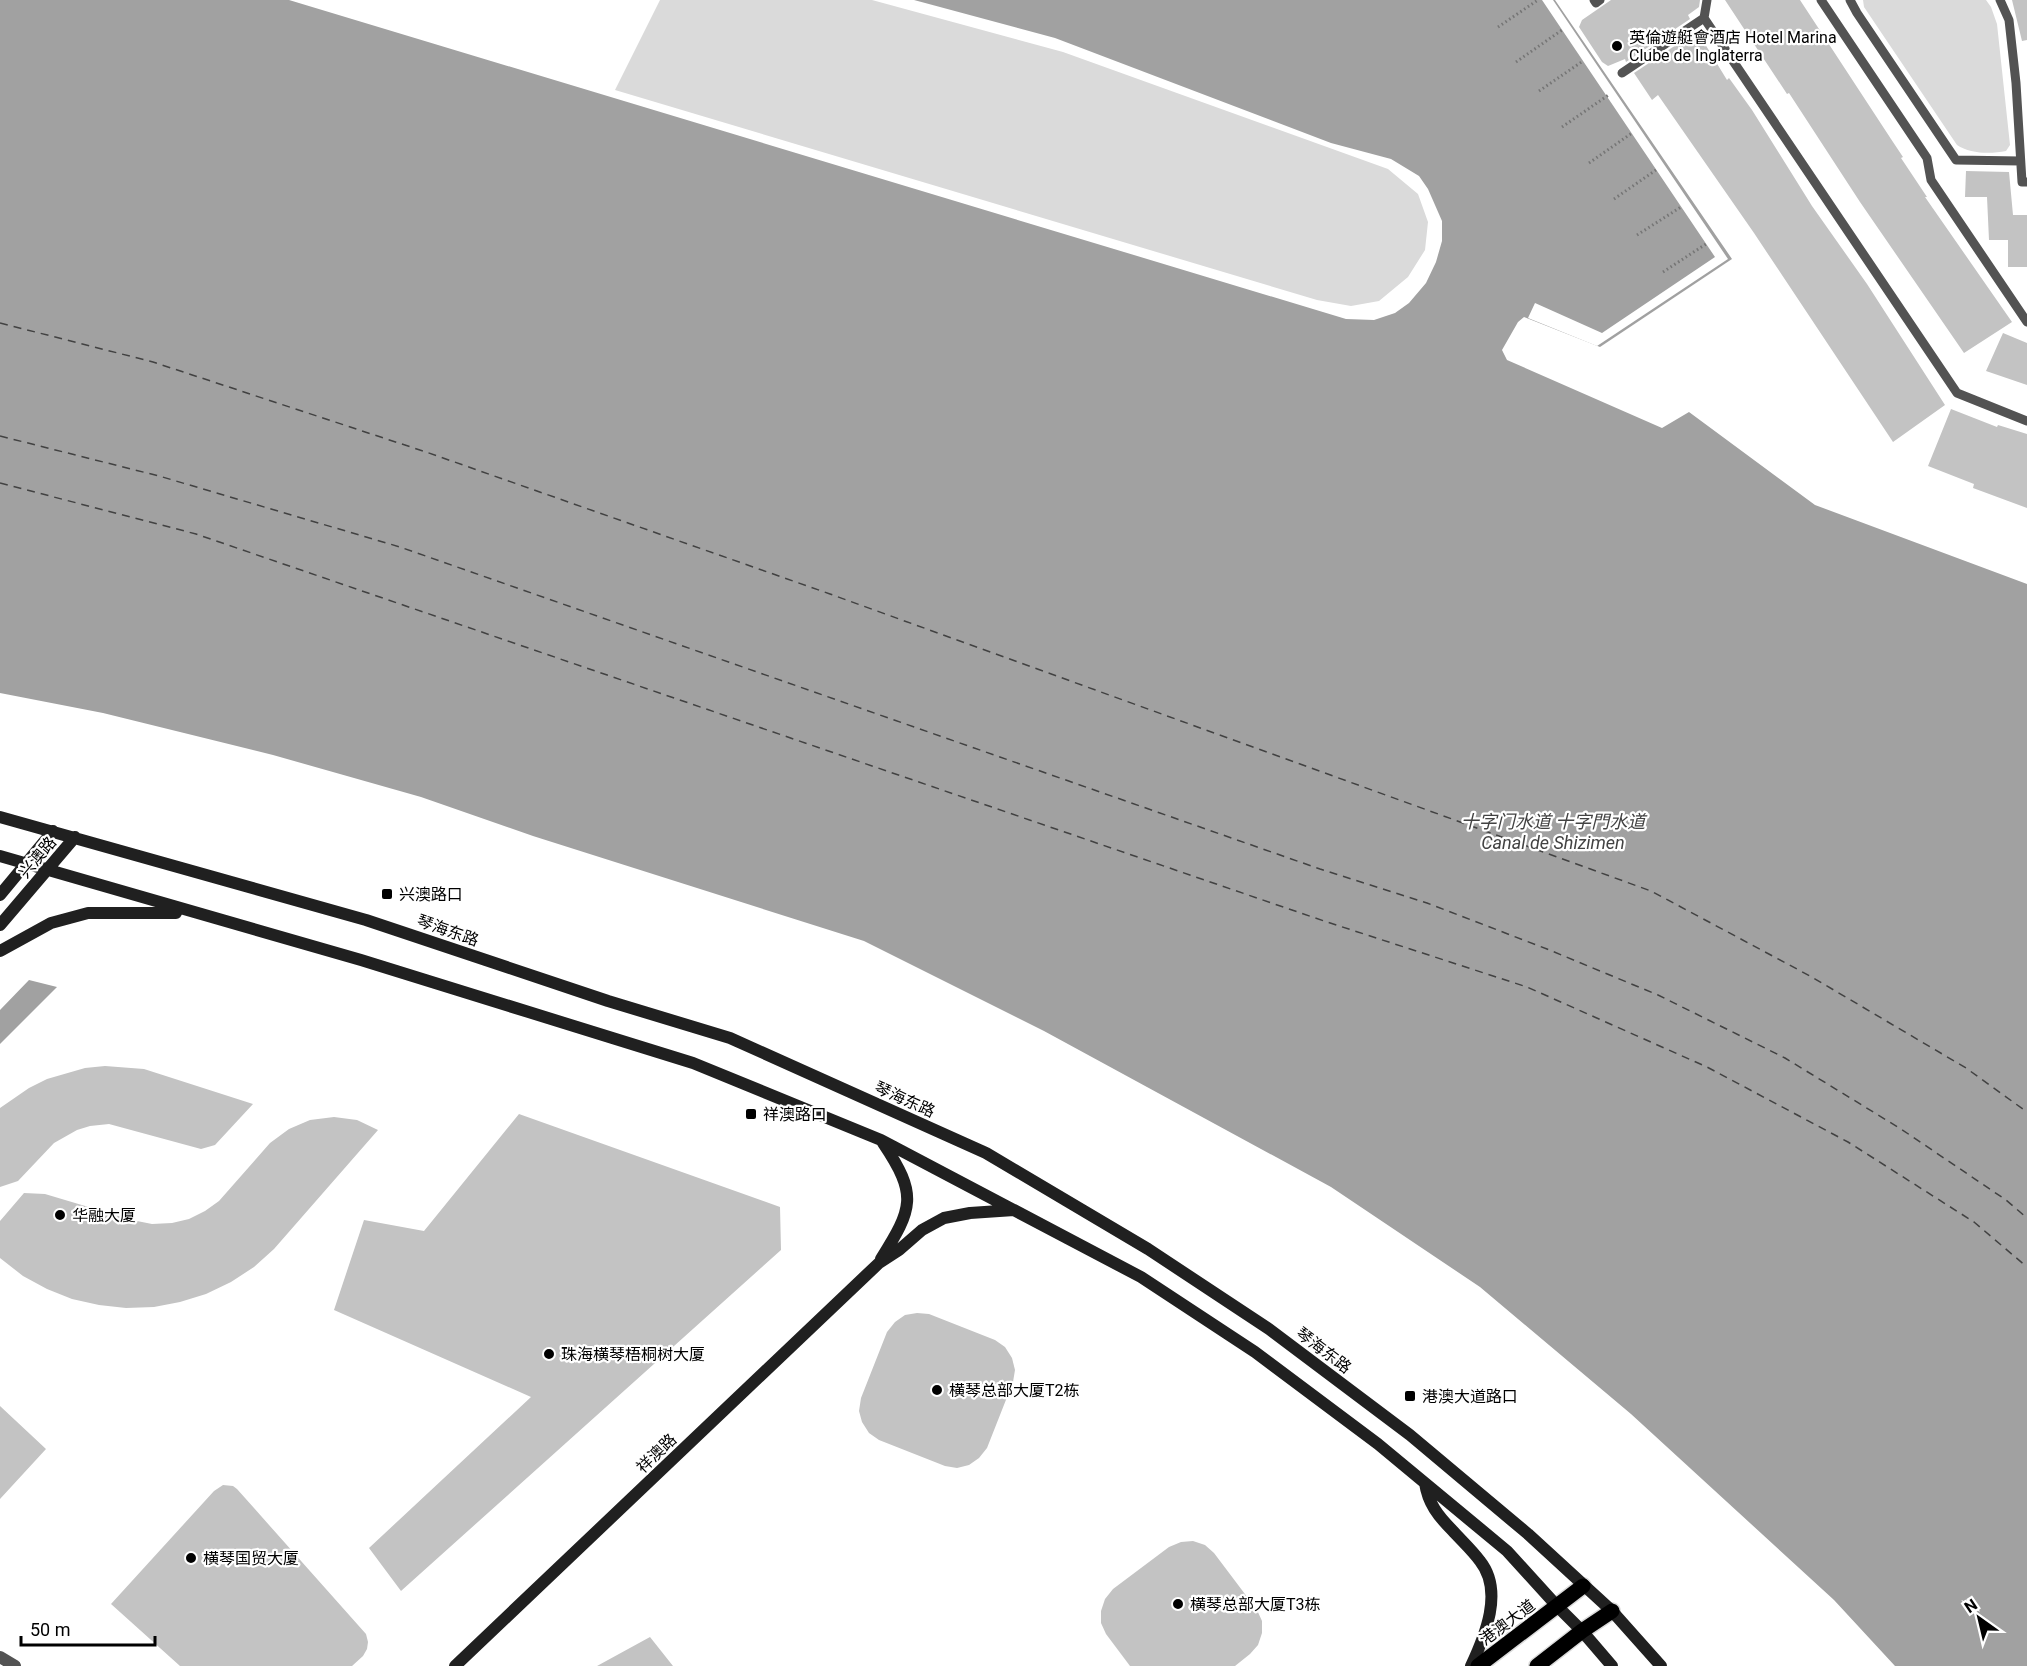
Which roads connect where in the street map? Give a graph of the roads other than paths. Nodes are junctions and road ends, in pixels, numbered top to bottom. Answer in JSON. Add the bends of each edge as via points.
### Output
{"nodes":[{"id":1,"x":1594,"y":0,"type":"edge"},
{"id":2,"x":1600,"y":0,"type":"edge"},
{"id":3,"x":1707,"y":0,"type":"edge"},
{"id":4,"x":1821,"y":0,"type":"edge"},
{"id":5,"x":1850,"y":0,"type":"edge"},
{"id":6,"x":2000,"y":0,"type":"edge"},
{"id":7,"x":1704,"y":18,"type":"junction"},
{"id":8,"x":1622,"y":73,"type":"dead end"},
{"id":9,"x":2020,"y":160,"type":"junction"},
{"id":10,"x":2027,"y":182,"type":"edge"},
{"id":11,"x":2027,"y":322,"type":"edge"},
{"id":12,"x":2027,"y":421,"type":"edge"},
{"id":13,"x":0,"y":817,"type":"edge"},
{"id":14,"x":53,"y":831,"type":"junction"},
{"id":15,"x":75,"y":837,"type":"junction"},
{"id":16,"x":0,"y":856,"type":"edge"},
{"id":17,"x":26,"y":863,"type":"junction"},
{"id":18,"x":47,"y":871,"type":"junction"},
{"id":19,"x":0,"y":895,"type":"edge"},
{"id":20,"x":194,"y":913,"type":"junction"},
{"id":21,"x":0,"y":925,"type":"edge"},
{"id":22,"x":0,"y":951,"type":"edge"},
{"id":23,"x":882,"y":1140,"type":"junction"},
{"id":24,"x":1015,"y":1209,"type":"junction"},
{"id":25,"x":879,"y":1263,"type":"junction"},
{"id":26,"x":1425,"y":1483,"type":"junction"},
{"id":27,"x":1583,"y":1586,"type":"junction"},
{"id":28,"x":1557,"y":1606,"type":"junction"},
{"id":29,"x":1612,"y":1611,"type":"junction"},
{"id":30,"x":1582,"y":1631,"type":"junction"},
{"id":31,"x":0,"y":1657,"type":"edge"},
{"id":32,"x":15,"y":1666,"type":"edge"},
{"id":33,"x":455,"y":1666,"type":"edge"},
{"id":34,"x":1471,"y":1666,"type":"edge"},
{"id":35,"x":1478,"y":1666,"type":"edge"},
{"id":36,"x":1537,"y":1666,"type":"edge"},
{"id":37,"x":1612,"y":1666,"type":"edge"},
{"id":38,"x":1662,"y":1666,"type":"edge"}],
"edges":[{"from":1,"to":2,"type":"lane"},
{"from":3,"to":7,"type":"lane"},
{"from":4,"to":11,"type":"lane","via":[[1927,158],[1931,180]]},
{"from":5,"to":9,"type":"lane","via":[[1956,160]]},
{"from":6,"to":9,"type":"lane","via":[[2009,20]]},
{"from":7,"to":8,"type":"lane"},
{"from":7,"to":12,"type":"lane","via":[[1957,393]]},
{"from":9,"to":10,"type":"lane","via":[[2022,182]]},
{"from":13,"to":14,"type":"main road","name":"琴海东路"},
{"from":14,"to":15,"type":"main road","name":"琴海东路"},
{"from":14,"to":17,"type":"main road","name":"兴澳路"},
{"from":15,"to":18,"type":"main road","name":"兴澳路"},
{"from":15,"to":27,"type":"main road","name":"琴海东路","via":[[366,920],[730,1038],[986,1153],[1148,1249],[1269,1329],[1410,1435],[1528,1534]]},
{"from":16,"to":17,"type":"main road"},
{"from":17,"to":18,"type":"main road"},
{"from":17,"to":19,"type":"main road","name":"兴澳路"},
{"from":18,"to":20,"type":"main road"},
{"from":18,"to":21,"type":"main road","name":"兴澳路"},
{"from":20,"to":22,"type":"main road","via":[[87,913],[51,923]]},
{"from":20,"to":23,"type":"main road","via":[[361,960],[693,1063]]},
{"from":23,"to":24,"type":"main road"},
{"from":23,"to":25,"type":"main road","name":"祥澳路","via":[[907,1190],[900,1229]]},
{"from":24,"to":25,"type":"main road","name":"祥澳路","via":[[944,1218]]},
{"from":24,"to":26,"type":"main road","via":[[1141,1278],[1255,1352]]},
{"from":25,"to":33,"type":"main road","name":"祥澳路"},
{"from":26,"to":28,"type":"main road","via":[[1507,1551]]},
{"from":26,"to":34,"type":"main road","via":[[1427,1499],[1482,1562],[1492,1586],[1483,1640]]},
{"from":27,"to":28,"type":"main road","name":"港澳大道"},
{"from":27,"to":29,"type":"main road","name":"琴海东路"},
{"from":28,"to":30,"type":"main road"},
{"from":28,"to":35,"type":"main road","name":"港澳大道"},
{"from":29,"to":30,"type":"main road"},
{"from":29,"to":38,"type":"main road","name":"琴海东路"},
{"from":30,"to":36,"type":"main road"},
{"from":30,"to":37,"type":"main road"},
{"from":31,"to":32,"type":"street"}]}
